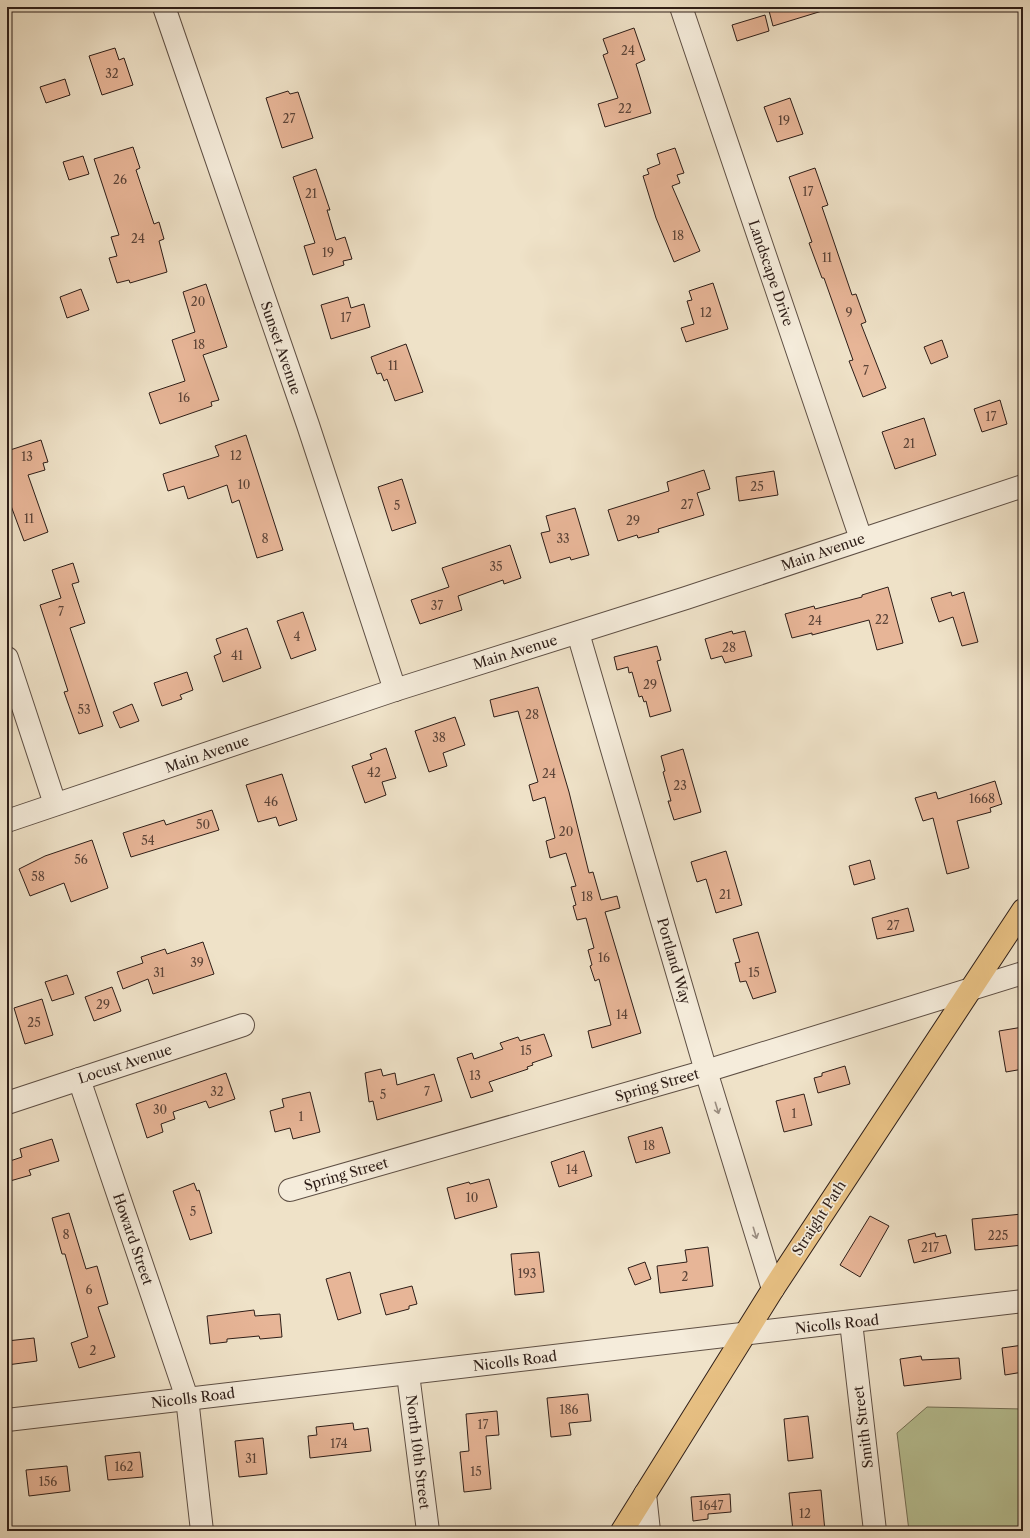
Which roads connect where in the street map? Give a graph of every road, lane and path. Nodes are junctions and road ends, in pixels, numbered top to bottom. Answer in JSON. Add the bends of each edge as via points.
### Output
{"nodes":[{"id":1,"x":164,"y":7,"type":"edge"},
{"id":2,"x":680,"y":7,"type":"edge"},
{"id":3,"x":1023,"y":486,"type":"edge"},
{"id":4,"x":861,"y":539,"type":"junction"},
{"id":5,"x":578,"y":633,"type":"junction"},
{"id":6,"x":7,"y":658,"type":"edge"},
{"id":7,"x":395,"y":690,"type":"junction"},
{"id":8,"x":55,"y":804,"type":"junction"},
{"id":9,"x":7,"y":821,"type":"edge"},
{"id":10,"x":1023,"y":910,"type":"edge"},
{"id":11,"x":1023,"y":973,"type":"edge"},
{"id":12,"x":970,"y":990,"type":"junction"},
{"id":13,"x":243,"y":1024,"type":"dead end"},
{"id":14,"x":706,"y":1071,"type":"junction"},
{"id":15,"x":79,"y":1079,"type":"junction"},
{"id":16,"x":7,"y":1103,"type":"edge"},
{"id":17,"x":290,"y":1190,"type":"dead end"},
{"id":18,"x":773,"y":1289,"type":"junction"},
{"id":19,"x":1023,"y":1301,"type":"edge"},
{"id":20,"x":851,"y":1322,"type":"junction"},
{"id":21,"x":746,"y":1334,"type":"junction"},
{"id":22,"x":408,"y":1374,"type":"junction"},
{"id":23,"x":186,"y":1398,"type":"junction"},
{"id":24,"x":7,"y":1420,"type":"edge"},
{"id":25,"x":645,"y":1494,"type":"junction"},
{"id":26,"x":202,"y":1531,"type":"edge"},
{"id":27,"x":428,"y":1531,"type":"edge"},
{"id":28,"x":622,"y":1531,"type":"edge"},
{"id":29,"x":649,"y":1531,"type":"edge"},
{"id":30,"x":875,"y":1531,"type":"edge"}],
"edges":[{"from":1,"to":7,"type":"street","name":"Sunset Avenue","via":[[308,425]]},
{"from":2,"to":4,"type":"street","name":"Landscape Drive"},
{"from":3,"to":4,"type":"street","name":"Main Avenue"},
{"from":4,"to":5,"type":"street","name":"Main Avenue"},
{"from":5,"to":7,"type":"street","name":"Main Avenue"},
{"from":5,"to":14,"type":"street","name":"Portland Way"},
{"from":6,"to":8,"type":"street"},
{"from":7,"to":8,"type":"street","name":"Main Avenue"},
{"from":8,"to":9,"type":"street","name":"Main Avenue"},
{"from":10,"to":12,"type":"main road","name":"Straight Path"},
{"from":11,"to":12,"type":"street","name":"Spring Street"},
{"from":12,"to":14,"type":"street","name":"Spring Street"},
{"from":12,"to":18,"type":"main road","name":"Straight Path"},
{"from":13,"to":15,"type":"street","name":"Locust Avenue"},
{"from":14,"to":17,"type":"street","name":"Spring Street"},
{"from":14,"to":18,"type":"street","name":"Portland Way","one_way":true},
{"from":15,"to":16,"type":"street","name":"Locust Avenue"},
{"from":15,"to":23,"type":"street","name":"Howard Street"},
{"from":18,"to":21,"type":"main road","name":"Straight Path"},
{"from":19,"to":20,"type":"street","name":"Nicolls Road"},
{"from":20,"to":21,"type":"street","name":"Nicolls Road"},
{"from":20,"to":30,"type":"street","name":"Smith Street"},
{"from":21,"to":22,"type":"street","name":"Nicolls Road"},
{"from":21,"to":25,"type":"main road","name":"Straight Path"},
{"from":22,"to":23,"type":"street","name":"Nicolls Road"},
{"from":22,"to":27,"type":"street","name":"North 10th Street"},
{"from":23,"to":24,"type":"street","name":"Nicolls Road"},
{"from":23,"to":26,"type":"street","name":"Howard Street"},
{"from":25,"to":28,"type":"main road","name":"Straight Path"},
{"from":25,"to":29,"type":"street"}]}
